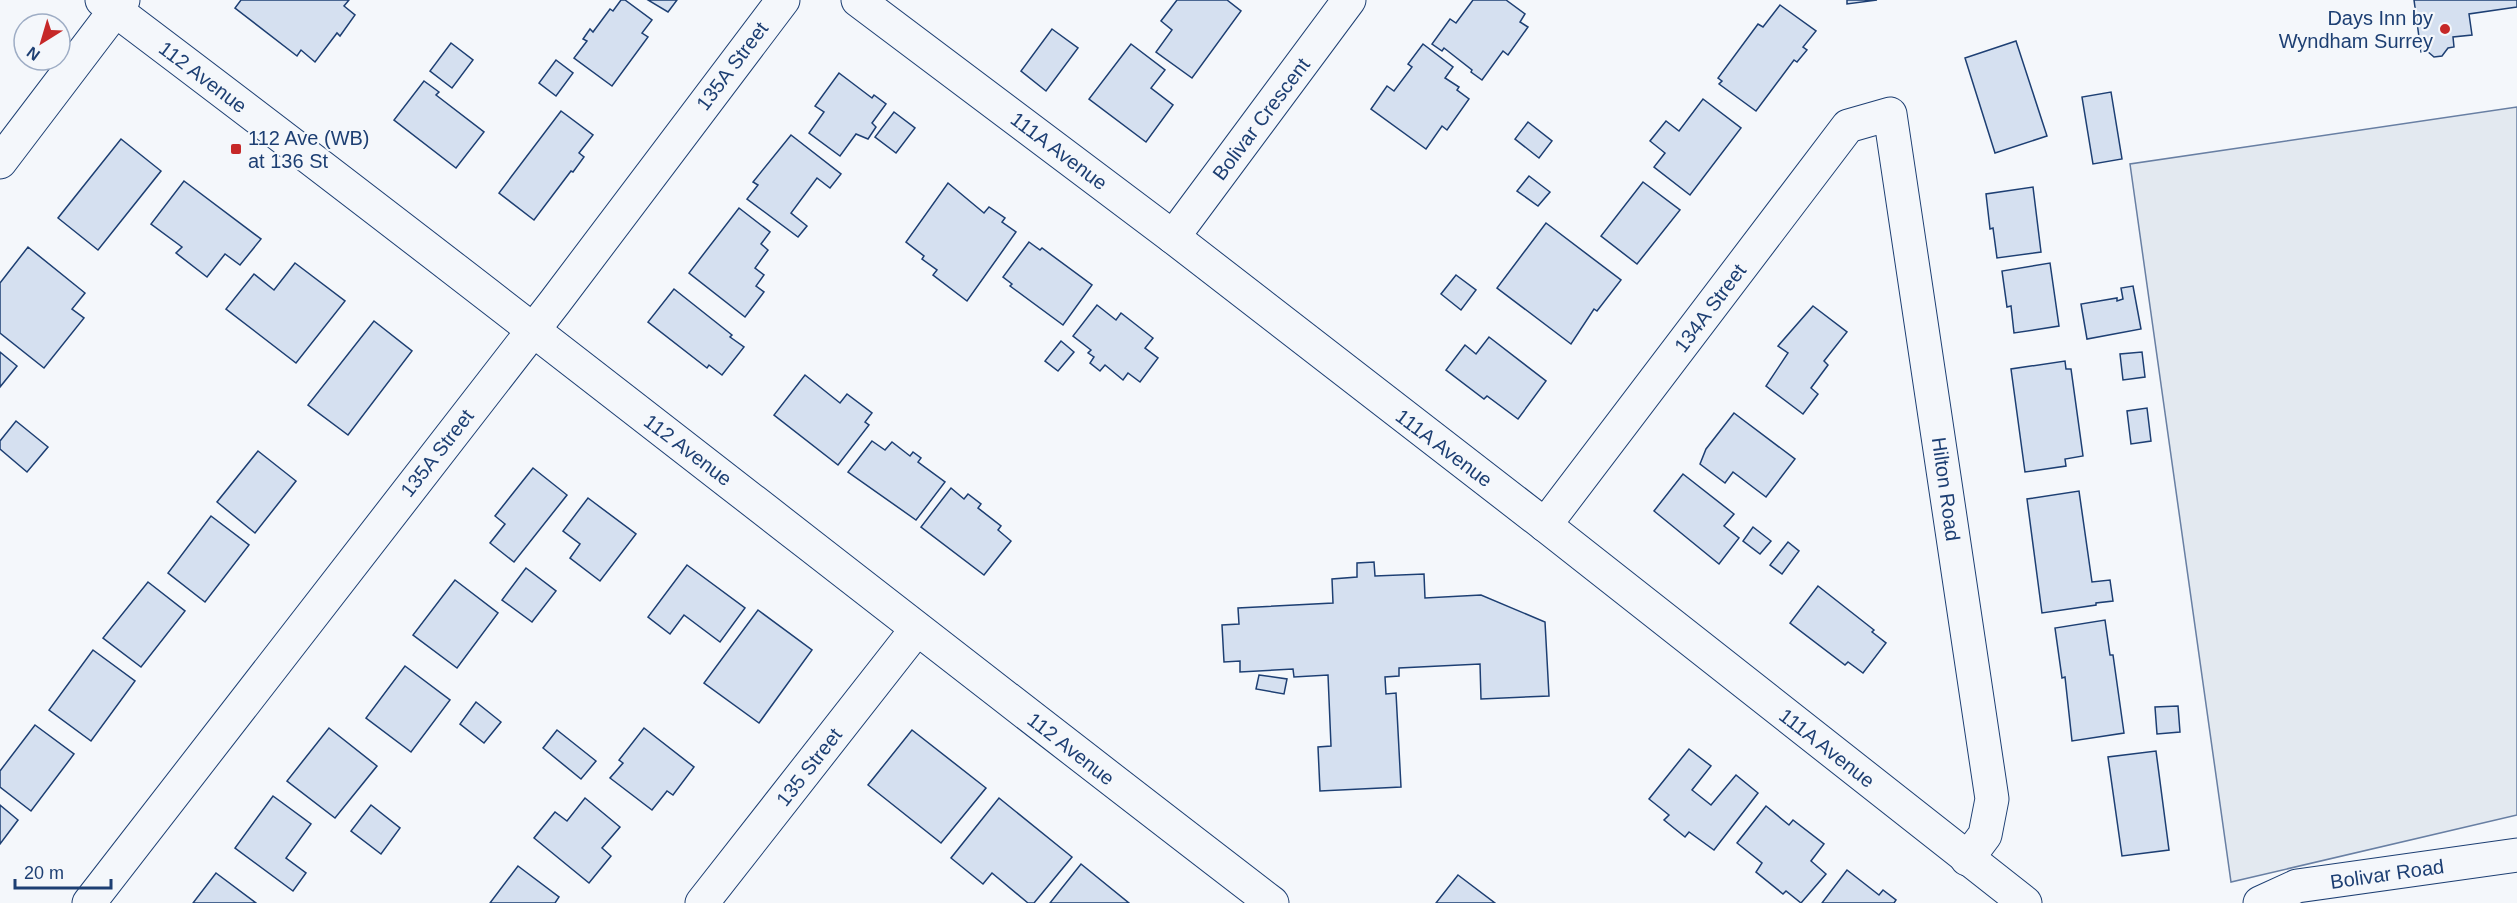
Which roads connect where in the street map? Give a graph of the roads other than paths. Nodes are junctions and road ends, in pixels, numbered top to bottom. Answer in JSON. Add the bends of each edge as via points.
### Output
{"nodes":[{"id":1,"x":783,"y":0,"type":"edge"},
{"id":2,"x":858,"y":0,"type":"edge"},
{"id":3,"x":1349,"y":0,"type":"edge"},
{"id":4,"x":113,"y":3,"type":"edge"},
{"id":5,"x":1890,"y":114,"type":"joint"},
{"id":6,"x":0,"y":162,"type":"edge"},
{"id":7,"x":1173,"y":237,"type":"junction"},
{"id":8,"x":532,"y":331,"type":"junction"},
{"id":9,"x":1545,"y":525,"type":"junction"},
{"id":10,"x":916,"y":630,"type":"junction"},
{"id":11,"x":2517,"y":855,"type":"edge"},
{"id":12,"x":1967,"y":859,"type":"junction"},
{"id":13,"x":89,"y":903,"type":"edge"},
{"id":14,"x":702,"y":903,"type":"edge"},
{"id":15,"x":1272,"y":903,"type":"edge"},
{"id":16,"x":2025,"y":903,"type":"edge"},
{"id":17,"x":2260,"y":903,"type":"edge"}],
"edges":[{"from":1,"to":8,"type":"street","name":"135A Street"},
{"from":2,"to":7,"type":"street","name":"111A Avenue"},
{"from":3,"to":7,"type":"street","name":"Bolivar Crescent"},
{"from":4,"to":6,"type":"street"},
{"from":4,"to":8,"type":"street","name":"112 Avenue"},
{"from":5,"to":9,"type":"street","name":"134A Street","via":[[1848,126]]},
{"from":5,"to":12,"type":"street","name":"Hilton Road","via":[[1992,799],[1985,835]]},
{"from":7,"to":9,"type":"street","name":"111A Avenue"},
{"from":8,"to":10,"type":"street","name":"112 Avenue","via":[[785,524]]},
{"from":8,"to":13,"type":"street","name":"135A Street"},
{"from":9,"to":12,"type":"street","name":"111A Avenue"},
{"from":10,"to":14,"type":"street","name":"135 Street"},
{"from":10,"to":15,"type":"street","name":"112 Avenue"},
{"from":11,"to":17,"type":"street","name":"Bolivar Road","via":[[2297,886]]},
{"from":12,"to":16,"type":"street","name":"111A Avenue"}]}
